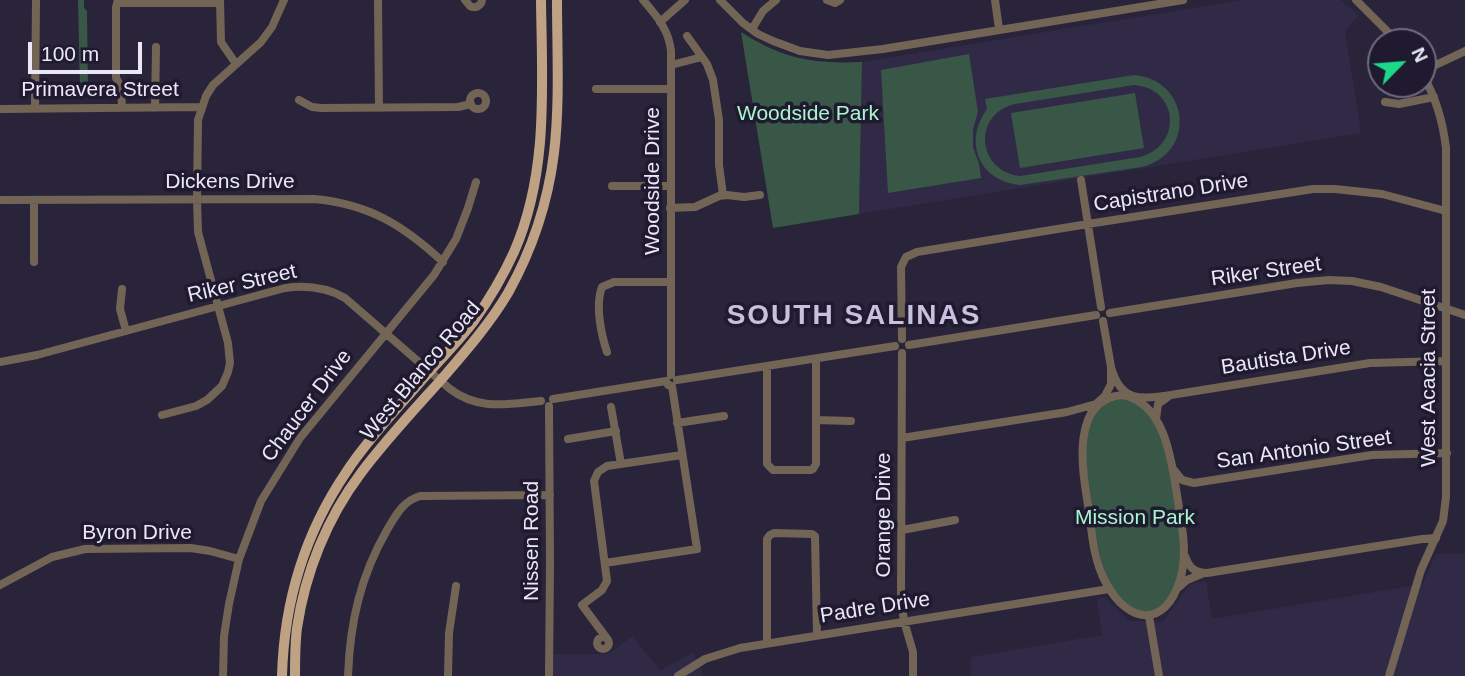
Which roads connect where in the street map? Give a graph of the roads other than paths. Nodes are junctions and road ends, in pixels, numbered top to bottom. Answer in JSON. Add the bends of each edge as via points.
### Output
{"nodes":[{"id":1,"x":36,"y":0,"type":"edge"},
{"id":2,"x":284,"y":0,"type":"edge"},
{"id":3,"x":378,"y":0,"type":"edge"},
{"id":4,"x":466,"y":0,"type":"edge"},
{"id":5,"x":482,"y":0,"type":"edge"},
{"id":6,"x":541,"y":0,"type":"edge"},
{"id":7,"x":557,"y":0,"type":"edge"},
{"id":8,"x":643,"y":0,"type":"edge"},
{"id":9,"x":685,"y":0,"type":"edge"},
{"id":10,"x":720,"y":0,"type":"edge"},
{"id":11,"x":776,"y":0,"type":"edge"},
{"id":12,"x":827,"y":0,"type":"edge"},
{"id":13,"x":840,"y":0,"type":"edge"},
{"id":14,"x":995,"y":0,"type":"edge"},
{"id":15,"x":1183,"y":0,"type":"edge"},
{"id":16,"x":1356,"y":0,"type":"edge"},
{"id":17,"x":118,"y":1,"type":"edge"},
{"id":18,"x":220,"y":1,"type":"edge"},
{"id":19,"x":660,"y":22,"type":"junction"},
{"id":20,"x":1384,"y":28,"type":"edge"},
{"id":21,"x":752,"y":29,"type":"junction"},
{"id":22,"x":999,"y":29,"type":"junction"},
{"id":23,"x":687,"y":36,"type":"dead end"},
{"id":24,"x":156,"y":47,"type":"dead end"},
{"id":25,"x":1465,"y":51,"type":"edge"},
{"id":26,"x":702,"y":57,"type":"junction"},
{"id":27,"x":236,"y":64,"type":"junction"},
{"id":28,"x":671,"y":65,"type":"junction"},
{"id":29,"x":1437,"y":66,"type":"edge"},
{"id":30,"x":596,"y":89,"type":"dead end"},
{"id":31,"x":670,"y":89,"type":"junction"},
{"id":32,"x":1429,"y":98,"type":"edge"},
{"id":33,"x":1434,"y":98,"type":"edge"},
{"id":34,"x":299,"y":100,"type":"dead end"},
{"id":35,"x":1385,"y":102,"type":"dead end"},
{"id":36,"x":471,"y":104,"type":"dead end"},
{"id":37,"x":155,"y":107,"type":"junction"},
{"id":38,"x":201,"y":107,"type":"junction"},
{"id":39,"x":35,"y":108,"type":"junction"},
{"id":40,"x":122,"y":108,"type":"junction"},
{"id":41,"x":379,"y":108,"type":"junction"},
{"id":42,"x":0,"y":109,"type":"edge"},
{"id":43,"x":1081,"y":180,"type":"dead end"},
{"id":44,"x":477,"y":181,"type":"dead end"},
{"id":45,"x":612,"y":186,"type":"dead end"},
{"id":46,"x":671,"y":186,"type":"junction"},
{"id":47,"x":723,"y":195,"type":"junction"},
{"id":48,"x":760,"y":195,"type":"dead end"},
{"id":49,"x":0,"y":200,"type":"edge"},
{"id":50,"x":197,"y":200,"type":"junction"},
{"id":51,"x":34,"y":201,"type":"junction"},
{"id":52,"x":670,"y":208,"type":"junction"},
{"id":53,"x":1446,"y":211,"type":"junction"},
{"id":54,"x":1088,"y":224,"type":"junction"},
{"id":55,"x":34,"y":262,"type":"dead end"},
{"id":56,"x":443,"y":262,"type":"junction"},
{"id":57,"x":670,"y":282,"type":"junction"},
{"id":58,"x":122,"y":289,"type":"dead end"},
{"id":59,"x":218,"y":306,"type":"junction"},
{"id":60,"x":1101,"y":307,"type":"junction"},
{"id":61,"x":1446,"y":309,"type":"junction"},
{"id":62,"x":1110,"y":313,"type":"junction"},
{"id":63,"x":1465,"y":315,"type":"edge"},
{"id":64,"x":1100,"y":318,"type":"junction"},
{"id":65,"x":126,"y":331,"type":"junction"},
{"id":66,"x":385,"y":333,"type":"junction"},
{"id":67,"x":905,"y":342,"type":"junction"},
{"id":68,"x":898,"y":350,"type":"junction"},
{"id":69,"x":607,"y":352,"type":"dead end"},
{"id":70,"x":816,"y":359,"type":"junction"},
{"id":71,"x":1446,"y":361,"type":"junction"},
{"id":72,"x":0,"y":362,"type":"edge"},
{"id":73,"x":767,"y":367,"type":"junction"},
{"id":74,"x":1111,"y":367,"type":"junction"},
{"id":75,"x":430,"y":371,"type":"junction"},
{"id":76,"x":440,"y":380,"type":"junction"},
{"id":77,"x":672,"y":381,"type":"junction"},
{"id":78,"x":1171,"y":395,"type":"junction"},
{"id":79,"x":1133,"y":397,"type":"junction"},
{"id":80,"x":548,"y":402,"type":"junction"},
{"id":81,"x":1100,"y":402,"type":"junction"},
{"id":82,"x":611,"y":407,"type":"dead end"},
{"id":83,"x":1067,"y":412,"type":"junction"},
{"id":84,"x":162,"y":415,"type":"dead end"},
{"id":85,"x":724,"y":416,"type":"dead end"},
{"id":86,"x":816,"y":420,"type":"junction"},
{"id":87,"x":851,"y":421,"type":"dead end"},
{"id":88,"x":1156,"y":421,"type":"junction"},
{"id":89,"x":677,"y":423,"type":"junction"},
{"id":90,"x":616,"y":431,"type":"junction"},
{"id":91,"x":1084,"y":435,"type":"junction"},
{"id":92,"x":902,"y":438,"type":"junction"},
{"id":93,"x":568,"y":439,"type":"dead end"},
{"id":94,"x":1447,"y":453,"type":"junction"},
{"id":95,"x":682,"y":454,"type":"junction"},
{"id":96,"x":621,"y":464,"type":"junction"},
{"id":97,"x":1172,"y":468,"type":"junction"},
{"id":98,"x":1195,"y":483,"type":"junction"},
{"id":99,"x":550,"y":495,"type":"junction"},
{"id":100,"x":1178,"y":502,"type":"junction"},
{"id":101,"x":955,"y":520,"type":"dead end"},
{"id":102,"x":902,"y":530,"type":"junction"},
{"id":103,"x":1436,"y":538,"type":"junction"},
{"id":104,"x":1184,"y":554,"type":"junction"},
{"id":105,"x":239,"y":559,"type":"junction"},
{"id":106,"x":605,"y":563,"type":"junction"},
{"id":107,"x":1101,"y":572,"type":"junction"},
{"id":108,"x":1207,"y":573,"type":"junction"},
{"id":109,"x":0,"y":584,"type":"edge"},
{"id":110,"x":456,"y":586,"type":"dead end"},
{"id":111,"x":1177,"y":588,"type":"junction"},
{"id":112,"x":1109,"y":589,"type":"junction"},
{"id":113,"x":1083,"y":593,"type":"junction"},
{"id":114,"x":1149,"y":616,"type":"junction"},
{"id":115,"x":904,"y":621,"type":"junction"},
{"id":116,"x":817,"y":635,"type":"junction"},
{"id":117,"x":608,"y":640,"type":"dead end"},
{"id":118,"x":767,"y":643,"type":"junction"},
{"id":119,"x":691,"y":667,"type":"junction"},
{"id":120,"x":223,"y":676,"type":"edge"},
{"id":121,"x":282,"y":676,"type":"edge"},
{"id":122,"x":295,"y":676,"type":"edge"},
{"id":123,"x":348,"y":676,"type":"edge"},
{"id":124,"x":448,"y":676,"type":"edge"},
{"id":125,"x":549,"y":676,"type":"edge"},
{"id":126,"x":678,"y":676,"type":"edge"},
{"id":127,"x":696,"y":676,"type":"edge"},
{"id":128,"x":913,"y":676,"type":"edge"},
{"id":129,"x":1159,"y":676,"type":"edge"},
{"id":130,"x":1389,"y":676,"type":"edge"}],
"edges":[{"from":1,"to":39,"type":"street"},
{"from":2,"to":27,"type":"street","via":[[267,35]]},
{"from":3,"to":41,"type":"street"},
{"from":4,"to":5,"type":"street","via":[[475,8]]},
{"from":6,"to":75,"type":"main road","name":"West Blanco Road","via":[[541,139],[527,217],[506,268],[474,320]]},
{"from":7,"to":76,"type":"main road","name":"West Blanco Road","via":[[554,154],[537,228],[507,294],[482,332]]},
{"from":8,"to":19,"type":"street","name":"Woodside Drive"},
{"from":9,"to":19,"type":"street"},
{"from":10,"to":21,"type":"street"},
{"from":11,"to":21,"type":"street"},
{"from":12,"to":13,"type":"street"},
{"from":14,"to":22,"type":"street"},
{"from":15,"to":22,"type":"street"},
{"from":16,"to":20,"type":"street"},
{"from":17,"to":18,"type":"street"},
{"from":17,"to":40,"type":"street","via":[[116,78]]},
{"from":18,"to":27,"type":"street","via":[[221,42]]},
{"from":19,"to":28,"type":"street","name":"Woodside Drive","via":[[670,44]]},
{"from":21,"to":22,"type":"street","via":[[785,47],[828,55]]},
{"from":23,"to":26,"type":"street"},
{"from":24,"to":37,"type":"street"},
{"from":25,"to":29,"type":"street"},
{"from":26,"to":28,"type":"street"},
{"from":26,"to":47,"type":"street","via":[[711,73],[718,107]]},
{"from":27,"to":38,"type":"street","via":[[213,85]]},
{"from":28,"to":31,"type":"street","name":"Woodside Drive"},
{"from":30,"to":31,"type":"street"},
{"from":31,"to":46,"type":"street","name":"Woodside Drive"},
{"from":32,"to":35,"type":"street"},
{"from":33,"to":53,"type":"street","name":"West Acacia Street","via":[[1445,137]]},
{"from":34,"to":41,"type":"street","via":[[321,108]]},
{"from":36,"to":41,"type":"street"},
{"from":37,"to":38,"type":"street","name":"Primavera Street"},
{"from":37,"to":40,"type":"street","name":"Primavera Street"},
{"from":38,"to":50,"type":"street"},
{"from":39,"to":40,"type":"street","name":"Primavera Street"},
{"from":39,"to":42,"type":"street","name":"Primavera Street"},
{"from":43,"to":54,"type":"street"},
{"from":44,"to":56,"type":"street","name":"Chaucer Drive"},
{"from":45,"to":46,"type":"street"},
{"from":46,"to":52,"type":"street","name":"Woodside Drive"},
{"from":47,"to":48,"type":"street"},
{"from":47,"to":52,"type":"street","via":[[695,207]]},
{"from":49,"to":51,"type":"street","name":"Dickens Drive"},
{"from":50,"to":51,"type":"street","name":"Dickens Drive"},
{"from":50,"to":56,"type":"street","name":"Dickens Drive","via":[[314,199],[348,204],[393,222]]},
{"from":50,"to":59,"type":"street","via":[[198,232]]},
{"from":51,"to":55,"type":"street"},
{"from":52,"to":57,"type":"street","name":"Woodside Drive"},
{"from":53,"to":54,"type":"street","name":"Capistrano Drive","via":[[1382,194],[1313,189]]},
{"from":53,"to":61,"type":"street","name":"West Acacia Street"},
{"from":54,"to":60,"type":"street"},
{"from":54,"to":67,"type":"street","name":"Capistrano Drive","via":[[909,255],[901,267]]},
{"from":56,"to":66,"type":"street","name":"Chaucer Drive"},
{"from":57,"to":69,"type":"street","via":[[614,282],[602,287],[600,332]]},
{"from":57,"to":77,"type":"street","name":"Woodside Drive"},
{"from":58,"to":65,"type":"street","via":[[120,309]]},
{"from":59,"to":65,"type":"street","name":"Riker Street"},
{"from":59,"to":66,"type":"street","name":"Riker Street","via":[[285,288],[316,287],[345,298]]},
{"from":59,"to":84,"type":"street","via":[[230,353],[225,380],[202,403]]},
{"from":60,"to":62,"type":"street"},
{"from":60,"to":64,"type":"street","via":[[1097,310]]},
{"from":61,"to":62,"type":"street","name":"Riker Street","via":[[1381,286],[1329,280]]},
{"from":61,"to":63,"type":"street","name":"Riker Street"},
{"from":61,"to":71,"type":"street","name":"West Acacia Street"},
{"from":62,"to":64,"type":"street"},
{"from":64,"to":67,"type":"street"},
{"from":64,"to":74,"type":"street"},
{"from":65,"to":72,"type":"street","name":"Riker Street"},
{"from":66,"to":75,"type":"street","name":"Riker Street"},
{"from":66,"to":105,"type":"street","name":"Chaucer Drive","via":[[277,473]]},
{"from":67,"to":68,"type":"street","via":[[907,351]]},
{"from":68,"to":70,"type":"street","name":"Riker Street"},
{"from":68,"to":92,"type":"street","name":"Orange Drive"},
{"from":70,"to":73,"type":"street","name":"Riker Street"},
{"from":70,"to":86,"type":"street"},
{"from":71,"to":78,"type":"street","name":"Bautista Drive","via":[[1370,363]]},
{"from":71,"to":94,"type":"street","name":"West Acacia Street"},
{"from":73,"to":77,"type":"street","name":"Riker Street"},
{"from":73,"to":86,"type":"street","via":[[767,462],[771,469],[813,469]]},
{"from":74,"to":79,"type":"street","via":[[1119,387]]},
{"from":74,"to":81,"type":"street","via":[[1110,388]]},
{"from":75,"to":76,"type":"street","name":"Riker Street"},
{"from":75,"to":121,"type":"main road","name":"West Blanco Road","via":[[348,470],[324,508],[293,587]]},
{"from":76,"to":80,"type":"street","name":"Riker Street","via":[[477,403]]},
{"from":76,"to":122,"type":"main road","name":"West Blanco Road","via":[[360,474],[339,507],[304,593]]},
{"from":77,"to":80,"type":"street","name":"Riker Street"},
{"from":77,"to":89,"type":"street","name":"Woodside Drive"},
{"from":78,"to":79,"type":"street","name":"Bautista Drive"},
{"from":78,"to":88,"type":"street","via":[[1158,404]]},
{"from":79,"to":81,"type":"street","name":"Bautista Drive","via":[[1114,395]]},
{"from":79,"to":88,"type":"street"},
{"from":80,"to":99,"type":"street","name":"Nissen Road"},
{"from":81,"to":83,"type":"street","name":"Bautista Drive"},
{"from":81,"to":91,"type":"street"},
{"from":82,"to":90,"type":"street"},
{"from":83,"to":91,"type":"street","via":[[1079,416]]},
{"from":83,"to":92,"type":"street"},
{"from":85,"to":89,"type":"street"},
{"from":86,"to":87,"type":"street"},
{"from":88,"to":97,"type":"street"},
{"from":89,"to":95,"type":"street","name":"Woodside Drive"},
{"from":90,"to":93,"type":"street"},
{"from":90,"to":96,"type":"street"},
{"from":91,"to":107,"type":"street","via":[[1082,467]]},
{"from":92,"to":102,"type":"street","name":"Orange Drive"},
{"from":94,"to":98,"type":"street","name":"San Antonio Street","via":[[1371,455]]},
{"from":94,"to":103,"type":"street","name":"West Acacia Street","via":[[1445,510]]},
{"from":95,"to":96,"type":"street"},
{"from":95,"to":106,"type":"street","name":"Woodside Drive","via":[[697,549]]},
{"from":96,"to":106,"type":"street","via":[[600,470],[594,481]]},
{"from":97,"to":98,"type":"street","name":"San Antonio Street","via":[[1182,480]]},
{"from":97,"to":100,"type":"street"},
{"from":98,"to":100,"type":"street","via":[[1181,492]]},
{"from":99,"to":123,"type":"street","via":[[420,496],[408,501],[384,536],[362,583],[351,632]]},
{"from":99,"to":125,"type":"street","name":"Nissen Road"},
{"from":100,"to":104,"type":"street"},
{"from":101,"to":102,"type":"street"},
{"from":102,"to":115,"type":"street","name":"Orange Drive"},
{"from":103,"to":108,"type":"street"},
{"from":103,"to":130,"type":"street","name":"West Acacia Street","via":[[1421,570]]},
{"from":104,"to":108,"type":"street","via":[[1192,568]]},
{"from":104,"to":111,"type":"street"},
{"from":105,"to":109,"type":"street","name":"Byron Drive","via":[[191,548],[85,549],[44,560]]},
{"from":105,"to":120,"type":"street","name":"Chaucer Drive","via":[[229,604]]},
{"from":106,"to":117,"type":"street","via":[[606,584],[582,605]]},
{"from":107,"to":112,"type":"street"},
{"from":107,"to":113,"type":"street","via":[[1097,585]]},
{"from":108,"to":111,"type":"street"},
{"from":110,"to":124,"type":"street"},
{"from":111,"to":114,"type":"street","via":[[1166,606]]},
{"from":112,"to":113,"type":"street","name":"Padre Drive"},
{"from":112,"to":114,"type":"street","via":[[1127,608]]},
{"from":113,"to":115,"type":"street","name":"Padre Drive"},
{"from":114,"to":129,"type":"street"},
{"from":115,"to":116,"type":"street","name":"Padre Drive"},
{"from":115,"to":128,"type":"street","name":"Orange Drive","via":[[913,652]]},
{"from":116,"to":118,"type":"street","name":"Padre Drive"},
{"from":116,"to":118,"type":"street","via":[[815,536],[774,533],[767,539]]},
{"from":118,"to":119,"type":"street","name":"Padre Drive","via":[[726,652]]},
{"from":119,"to":126,"type":"street","name":"Padre Drive"},
{"from":119,"to":127,"type":"street"}]}
